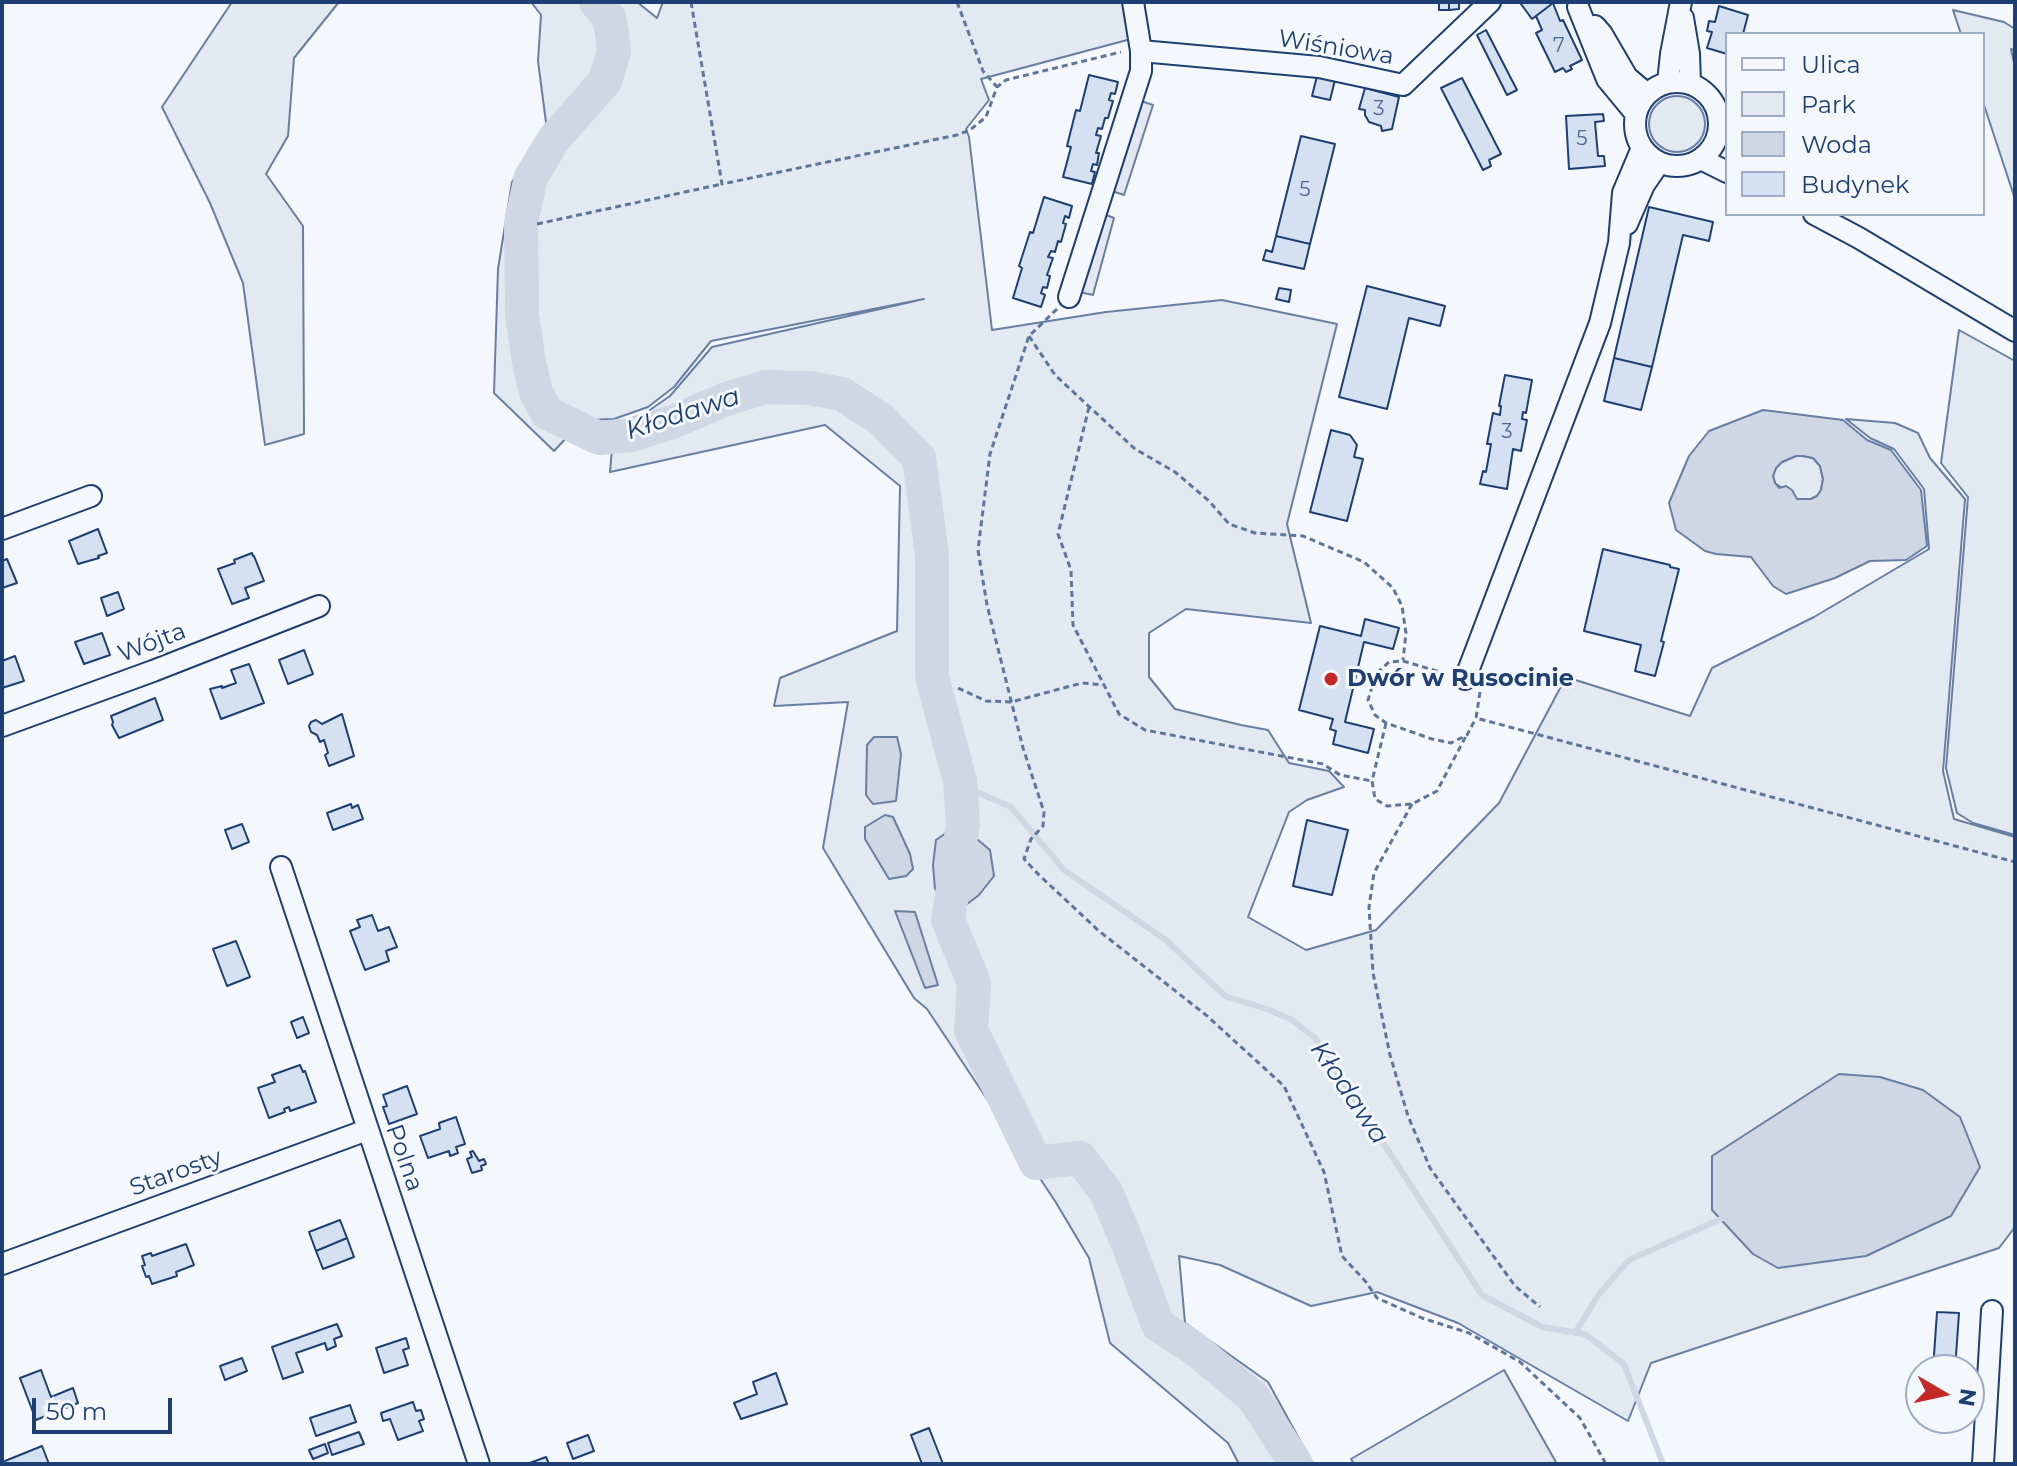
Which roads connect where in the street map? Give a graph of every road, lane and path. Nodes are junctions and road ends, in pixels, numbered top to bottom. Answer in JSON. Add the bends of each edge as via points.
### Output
{"nodes":[{"id":1,"x":691,"y":2,"type":"edge"},
{"id":2,"x":957,"y":2,"type":"edge"},
{"id":3,"x":1133,"y":2,"type":"edge"},
{"id":4,"x":1490,"y":2,"type":"edge"},
{"id":5,"x":1681,"y":4,"type":"edge"},
{"id":6,"x":1576,"y":5,"type":"edge"},
{"id":7,"x":1141,"y":51,"type":"junction"},
{"id":8,"x":1668,"y":82,"type":"junction"},
{"id":9,"x":1690,"y":83,"type":"junction"},
{"id":10,"x":997,"y":87,"type":"junction"},
{"id":11,"x":1647,"y":94,"type":"junction"},
{"id":12,"x":1636,"y":114,"type":"junction"},
{"id":13,"x":1723,"y":141,"type":"edge"},
{"id":14,"x":1642,"y":148,"type":"junction"},
{"id":15,"x":1701,"y":159,"type":"junction"},
{"id":16,"x":1659,"y":163,"type":"junction"},
{"id":17,"x":1725,"y":171,"type":"edge"},
{"id":18,"x":722,"y":184,"type":"junction"},
{"id":19,"x":1818,"y":216,"type":"edge"},
{"id":20,"x":537,"y":224,"type":"dead end"},
{"id":21,"x":1619,"y":243,"type":"junction"},
{"id":22,"x":1069,"y":297,"type":"joint"},
{"id":23,"x":2015,"y":331,"type":"edge"},
{"id":24,"x":1029,"y":336,"type":"junction"},
{"id":25,"x":1089,"y":407,"type":"junction"},
{"id":26,"x":91,"y":496,"type":"dead end"},
{"id":27,"x":2,"y":529,"type":"edge"},
{"id":28,"x":319,"y":606,"type":"dead end"},
{"id":29,"x":1403,"y":661,"type":"junction"},
{"id":30,"x":1465,"y":679,"type":"junction"},
{"id":31,"x":1105,"y":685,"type":"junction"},
{"id":32,"x":958,"y":688,"type":"dead end"},
{"id":33,"x":1011,"y":702,"type":"junction"},
{"id":34,"x":1476,"y":718,"type":"junction"},
{"id":35,"x":1386,"y":723,"type":"junction"},
{"id":36,"x":2,"y":726,"type":"edge"},
{"id":37,"x":1467,"y":735,"type":"junction"},
{"id":38,"x":1372,"y":781,"type":"junction"},
{"id":39,"x":1412,"y":804,"type":"junction"},
{"id":40,"x":2015,"y":862,"type":"edge"},
{"id":41,"x":281,"y":867,"type":"dead end"},
{"id":42,"x":367,"y":1130,"type":"junction"},
{"id":43,"x":2,"y":1264,"type":"edge"},
{"id":44,"x":1540,"y":1307,"type":"dead end"},
{"id":45,"x":1992,"y":1311,"type":"dead end"},
{"id":46,"x":479,"y":1464,"type":"edge"},
{"id":47,"x":1606,"y":1464,"type":"edge"},
{"id":48,"x":1983,"y":1464,"type":"edge"}],
"edges":[{"from":1,"to":18,"type":"path"},
{"from":2,"to":10,"type":"path","via":[[983,71]]},
{"from":3,"to":7,"type":"street"},
{"from":4,"to":7,"type":"street","name":"Wiśniowa","via":[[1403,85],[1319,67]]},
{"from":5,"to":8,"type":"street"},
{"from":5,"to":9,"type":"street"},
{"from":6,"to":11,"type":"street","via":[[1602,34],[1627,77]]},
{"from":6,"to":12,"type":"street","via":[[1607,79]]},
{"from":7,"to":10,"type":"path","via":[[1131,49],[1006,80]]},
{"from":7,"to":22,"type":"street","via":[[1141,71]]},
{"from":8,"to":9,"type":"street"},
{"from":8,"to":11,"type":"street"},
{"from":9,"to":13,"type":"street","via":[[1715,104]]},
{"from":10,"to":18,"type":"path","via":[[986,117],[957,135]]},
{"from":11,"to":12,"type":"street"},
{"from":12,"to":14,"type":"street"},
{"from":13,"to":15,"type":"street"},
{"from":14,"to":16,"type":"street"},
{"from":14,"to":21,"type":"street","via":[[1623,193]]},
{"from":15,"to":16,"type":"street","via":[[1680,167]]},
{"from":15,"to":17,"type":"street"},
{"from":16,"to":21,"type":"street"},
{"from":18,"to":20,"type":"path"},
{"from":19,"to":23,"type":"street"},
{"from":21,"to":30,"type":"street","via":[[1600,323]]},
{"from":22,"to":24,"type":"path"},
{"from":24,"to":25,"type":"path","via":[[1055,375]]},
{"from":24,"to":33,"type":"path","via":[[990,454],[978,550]]},
{"from":25,"to":29,"type":"path","via":[[1135,449],[1175,472],[1229,524],[1255,533],[1303,536],[1364,562],[1393,588],[1402,606]]},
{"from":25,"to":31,"type":"path","via":[[1058,534],[1071,570],[1073,625]]},
{"from":26,"to":27,"type":"street"},
{"from":28,"to":36,"type":"street","name":"Wójta"},
{"from":29,"to":30,"type":"path"},
{"from":29,"to":35,"type":"path","via":[[1389,662],[1376,674],[1368,700]]},
{"from":30,"to":34,"type":"path","via":[[1480,691]]},
{"from":31,"to":33,"type":"path","via":[[1082,683]]},
{"from":31,"to":38,"type":"path","via":[[1119,714],[1145,730],[1323,764],[1340,775]]},
{"from":32,"to":33,"type":"path","via":[[986,701]]},
{"from":33,"to":47,"type":"path","via":[[1044,812],[1043,826],[1024,859],[1099,931],[1206,1015],[1284,1086],[1324,1172],[1342,1256],[1377,1298],[1469,1333],[1520,1362],[1580,1418]]},
{"from":34,"to":37,"type":"path"},
{"from":34,"to":40,"type":"path"},
{"from":35,"to":37,"type":"path","via":[[1451,743]]},
{"from":35,"to":38,"type":"path"},
{"from":37,"to":39,"type":"path","via":[[1437,791]]},
{"from":38,"to":39,"type":"path","via":[[1375,799],[1387,806]]},
{"from":39,"to":44,"type":"path","via":[[1374,873],[1369,907],[1373,973],[1390,1055],[1430,1168],[1515,1286]]},
{"from":41,"to":42,"type":"street","name":"Polna"},
{"from":42,"to":43,"type":"street","name":"Starosty"},
{"from":42,"to":46,"type":"street","name":"Polna"},
{"from":45,"to":48,"type":"street"}]}
